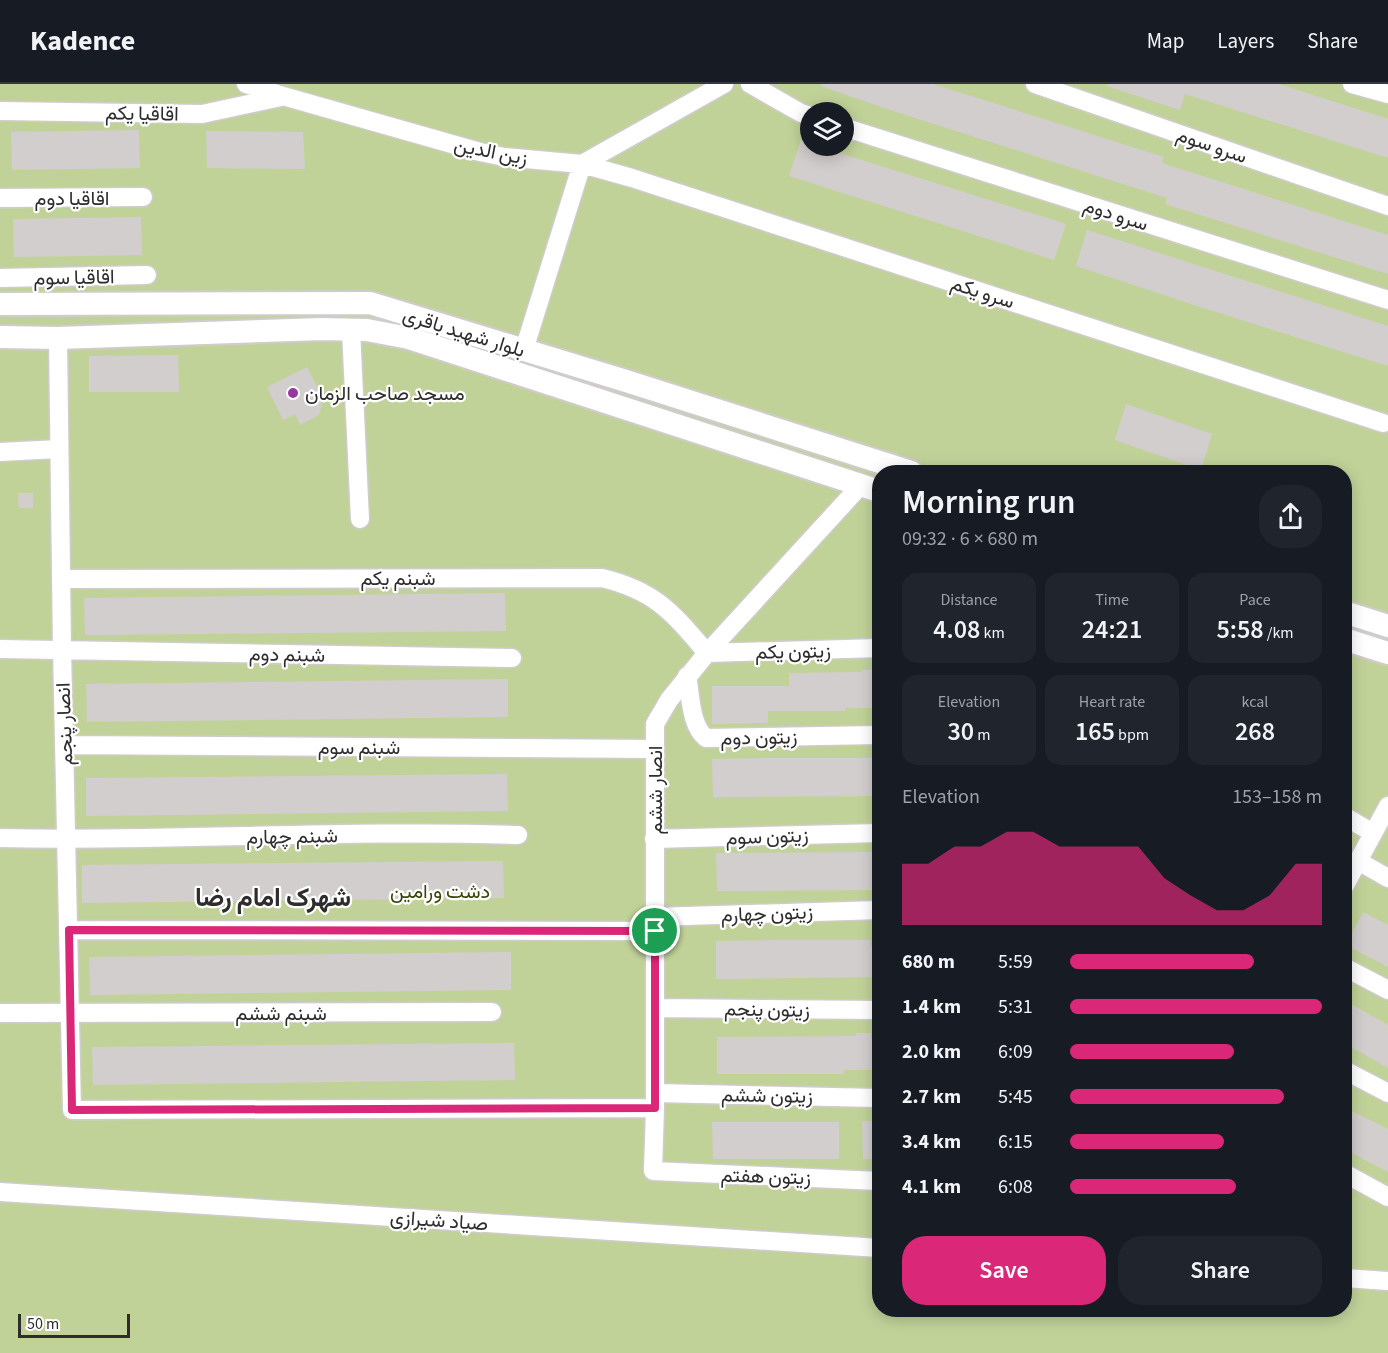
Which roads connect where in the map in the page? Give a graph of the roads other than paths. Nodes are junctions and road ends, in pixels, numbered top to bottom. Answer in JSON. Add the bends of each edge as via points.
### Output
{"nodes":[{"id":1,"x":246,"y":84,"type":"edge"},
{"id":2,"x":724,"y":84,"type":"edge"},
{"id":3,"x":750,"y":84,"type":"edge"},
{"id":4,"x":1035,"y":84,"type":"edge"},
{"id":5,"x":1353,"y":84,"type":"edge"},
{"id":6,"x":1388,"y":94,"type":"edge"},
{"id":7,"x":283,"y":96,"type":"junction"},
{"id":8,"x":0,"y":111,"type":"edge"},
{"id":9,"x":800,"y":112,"type":"edge"},
{"id":10,"x":854,"y":130,"type":"edge"},
{"id":11,"x":582,"y":164,"type":"junction"},
{"id":12,"x":0,"y":198,"type":"edge"},
{"id":13,"x":144,"y":198,"type":"dead end"},
{"id":14,"x":1388,"y":206,"type":"edge"},
{"id":15,"x":147,"y":276,"type":"dead end"},
{"id":16,"x":0,"y":278,"type":"edge"},
{"id":17,"x":1388,"y":300,"type":"edge"},
{"id":18,"x":0,"y":304,"type":"edge"},
{"id":19,"x":351,"y":330,"type":"junction"},
{"id":20,"x":0,"y":337,"type":"edge"},
{"id":21,"x":58,"y":338,"type":"junction"},
{"id":22,"x":524,"y":350,"type":"junction"},
{"id":23,"x":1383,"y":423,"type":"dead end"},
{"id":24,"x":59,"y":449,"type":"junction"},
{"id":25,"x":0,"y":452,"type":"edge"},
{"id":26,"x":871,"y":460,"type":"junction"},
{"id":27,"x":888,"y":465,"type":"edge"},
{"id":28,"x":870,"y":488,"type":"edge"},
{"id":29,"x":360,"y":519,"type":"dead end"},
{"id":30,"x":61,"y":579,"type":"junction"},
{"id":31,"x":1352,"y":615,"type":"edge"},
{"id":32,"x":1388,"y":626,"type":"edge"},
{"id":33,"x":1352,"y":642,"type":"edge"},
{"id":34,"x":0,"y":648,"type":"edge"},
{"id":35,"x":872,"y":648,"type":"edge"},
{"id":36,"x":62,"y":649,"type":"junction"},
{"id":37,"x":707,"y":653,"type":"junction"},
{"id":38,"x":1388,"y":653,"type":"edge"},
{"id":39,"x":512,"y":658,"type":"dead end"},
{"id":40,"x":687,"y":676,"type":"junction"},
{"id":41,"x":872,"y":735,"type":"edge"},
{"id":42,"x":64,"y":745,"type":"junction"},
{"id":43,"x":655,"y":749,"type":"junction"},
{"id":44,"x":1388,"y":806,"type":"edge"},
{"id":45,"x":1352,"y":821,"type":"edge"},
{"id":46,"x":872,"y":832,"type":"edge"},
{"id":47,"x":1373,"y":834,"type":"junction"},
{"id":48,"x":518,"y":835,"type":"dead end"},
{"id":49,"x":0,"y":838,"type":"edge"},
{"id":50,"x":654,"y":839,"type":"junction"},
{"id":51,"x":67,"y":840,"type":"junction"},
{"id":52,"x":1358,"y":861,"type":"junction"},
{"id":53,"x":1352,"y":872,"type":"edge"},
{"id":54,"x":1388,"y":878,"type":"edge"},
{"id":55,"x":872,"y":910,"type":"edge"},
{"id":56,"x":655,"y":924,"type":"junction"},
{"id":57,"x":69,"y":930,"type":"junction"},
{"id":58,"x":1352,"y":970,"type":"edge"},
{"id":59,"x":1388,"y":990,"type":"edge"},
{"id":60,"x":655,"y":1008,"type":"junction"},
{"id":61,"x":872,"y":1010,"type":"edge"},
{"id":62,"x":492,"y":1012,"type":"dead end"},
{"id":63,"x":0,"y":1013,"type":"edge"},
{"id":64,"x":70,"y":1014,"type":"junction"},
{"id":65,"x":1352,"y":1074,"type":"edge"},
{"id":66,"x":1388,"y":1093,"type":"edge"},
{"id":67,"x":872,"y":1098,"type":"edge"},
{"id":68,"x":655,"y":1100,"type":"junction"},
{"id":69,"x":72,"y":1110,"type":"joint"},
{"id":70,"x":653,"y":1171,"type":"joint"},
{"id":71,"x":1352,"y":1177,"type":"edge"},
{"id":72,"x":872,"y":1181,"type":"edge"},
{"id":73,"x":0,"y":1192,"type":"edge"},
{"id":74,"x":1388,"y":1197,"type":"edge"},
{"id":75,"x":872,"y":1248,"type":"edge"},
{"id":76,"x":1352,"y":1279,"type":"edge"},
{"id":77,"x":1388,"y":1281,"type":"edge"}],
"edges":[{"from":1,"to":7,"type":"street","name":"زین الدین"},
{"from":2,"to":11,"type":"street"},
{"from":3,"to":9,"type":"street"},
{"from":4,"to":14,"type":"street","name":"سرو سوم"},
{"from":5,"to":6,"type":"street"},
{"from":7,"to":8,"type":"street","name":"اقاقیا یکم","via":[[202,114]]},
{"from":7,"to":11,"type":"street","name":"زین الدین","via":[[480,152]]},
{"from":10,"to":17,"type":"street","name":"سرو دوم"},
{"from":11,"to":22,"type":"street"},
{"from":11,"to":23,"type":"street","name":"سرو یکم"},
{"from":12,"to":13,"type":"street","name":"اقاقیا دوم"},
{"from":15,"to":16,"type":"street","name":"اقاقیا سوم"},
{"from":18,"to":22,"type":"street","name":"بلوار شهید باقری","via":[[370,303]]},
{"from":19,"to":21,"type":"street","name":"بلوار شهید باقری"},
{"from":19,"to":28,"type":"street","name":"بلوار شهید باقری","via":[[409,338]]},
{"from":19,"to":29,"type":"street"},
{"from":20,"to":21,"type":"street","name":"بلوار شهید باقری"},
{"from":21,"to":24,"type":"street","name":"انصار پنجم"},
{"from":22,"to":26,"type":"street","name":"بلوار شهید باقری"},
{"from":24,"to":25,"type":"street"},
{"from":24,"to":30,"type":"street","name":"انصار پنجم"},
{"from":26,"to":27,"type":"street","name":"بلوار شهید باقری"},
{"from":26,"to":28,"type":"street"},
{"from":28,"to":37,"type":"street","name":"انصار ششم"},
{"from":30,"to":36,"type":"street","name":"انصار پنجم"},
{"from":30,"to":37,"type":"street","name":"شبنم یکم","via":[[602,578],[652,596]]},
{"from":31,"to":32,"type":"street"},
{"from":33,"to":38,"type":"street"},
{"from":34,"to":36,"type":"street","name":"شبنم دوم"},
{"from":35,"to":37,"type":"street","name":"زیتون یکم"},
{"from":36,"to":39,"type":"street","name":"شبنم دوم"},
{"from":36,"to":42,"type":"street","name":"انصار پنجم"},
{"from":37,"to":40,"type":"street","name":"انصار ششم"},
{"from":40,"to":41,"type":"street","name":"زیتون دوم","via":[[695,725],[706,738]]},
{"from":40,"to":43,"type":"street","name":"انصار ششم","via":[[655,724]]},
{"from":42,"to":43,"type":"street","name":"شبنم سوم"},
{"from":42,"to":51,"type":"street","name":"انصار پنجم"},
{"from":43,"to":50,"type":"street","name":"انصار ششم"},
{"from":44,"to":47,"type":"street"},
{"from":45,"to":47,"type":"street"},
{"from":46,"to":50,"type":"street","name":"زیتون سوم"},
{"from":47,"to":52,"type":"street"},
{"from":48,"to":51,"type":"street","name":"شبنم چهارم","via":[[452,832]]},
{"from":49,"to":51,"type":"street","name":"شبنم چهارم"},
{"from":50,"to":56,"type":"street","name":"انصار ششم"},
{"from":51,"to":57,"type":"street","name":"انصار پنجم"},
{"from":52,"to":53,"type":"street"},
{"from":52,"to":54,"type":"street"},
{"from":55,"to":56,"type":"street","name":"زیتون چهارم"},
{"from":56,"to":57,"type":"street","name":"زیتون چهارم"},
{"from":56,"to":60,"type":"street","name":"انصار ششم"},
{"from":57,"to":64,"type":"street","name":"انصار پنجم"},
{"from":58,"to":59,"type":"street"},
{"from":60,"to":61,"type":"street","name":"زیتون پنجم"},
{"from":60,"to":68,"type":"street","name":"انصار ششم"},
{"from":62,"to":64,"type":"street","name":"شبنم ششم"},
{"from":63,"to":64,"type":"street","name":"شبنم ششم"},
{"from":64,"to":69,"type":"street","name":"انصار پنجم"},
{"from":65,"to":66,"type":"street"},
{"from":67,"to":68,"type":"street","name":"زیتون ششم"},
{"from":68,"to":69,"type":"street","name":"زیتون ششم"},
{"from":68,"to":70,"type":"street","name":"انصار ششم"},
{"from":70,"to":72,"type":"street","name":"زیتون هفتم"},
{"from":71,"to":74,"type":"street"},
{"from":73,"to":75,"type":"street","name":"صیاد شیرازی"},
{"from":76,"to":77,"type":"street"}]}
